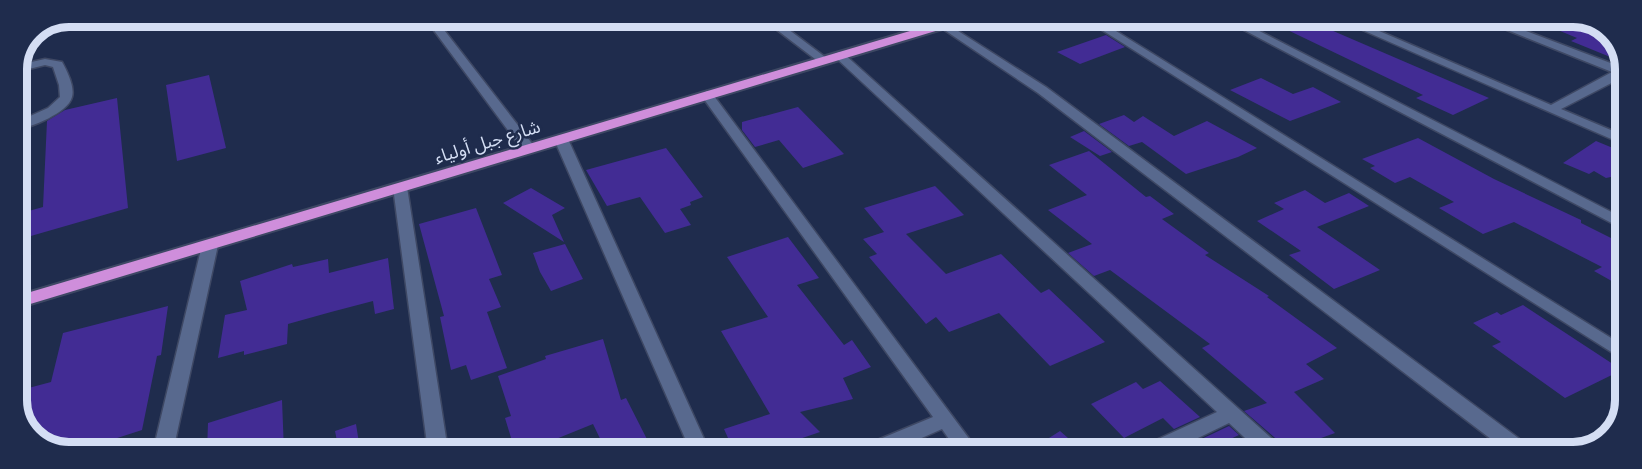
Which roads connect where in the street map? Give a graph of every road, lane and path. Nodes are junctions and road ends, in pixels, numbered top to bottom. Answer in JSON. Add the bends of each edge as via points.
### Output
{"nodes":[{"id":1,"x":437,"y":27,"type":"edge"},
{"id":2,"x":781,"y":27,"type":"edge"},
{"id":3,"x":937,"y":27,"type":"edge"},
{"id":4,"x":947,"y":27,"type":"edge"},
{"id":5,"x":1102,"y":27,"type":"edge"},
{"id":6,"x":1243,"y":27,"type":"edge"},
{"id":7,"x":1361,"y":27,"type":"edge"},
{"id":8,"x":1506,"y":27,"type":"edge"},
{"id":9,"x":831,"y":58,"type":"junction"},
{"id":10,"x":27,"y":66,"type":"edge"},
{"id":11,"x":1615,"y":68,"type":"edge"},
{"id":12,"x":1615,"y":76,"type":"edge"},
{"id":13,"x":707,"y":95,"type":"junction"},
{"id":14,"x":1552,"y":109,"type":"junction"},
{"id":15,"x":27,"y":121,"type":"edge"},
{"id":16,"x":1615,"y":137,"type":"edge"},
{"id":17,"x":561,"y":139,"type":"junction"},
{"id":18,"x":529,"y":149,"type":"junction"},
{"id":19,"x":400,"y":187,"type":"junction"},
{"id":20,"x":1615,"y":220,"type":"edge"},
{"id":21,"x":210,"y":245,"type":"junction"},
{"id":22,"x":27,"y":299,"type":"edge"},
{"id":23,"x":1615,"y":348,"type":"edge"},
{"id":24,"x":1231,"y":414,"type":"junction"},
{"id":25,"x":945,"y":420,"type":"junction"},
{"id":26,"x":165,"y":442,"type":"edge"},
{"id":27,"x":437,"y":442,"type":"edge"},
{"id":28,"x":697,"y":442,"type":"edge"},
{"id":29,"x":893,"y":442,"type":"edge"},
{"id":30,"x":962,"y":442,"type":"edge"},
{"id":31,"x":1171,"y":442,"type":"edge"},
{"id":32,"x":1263,"y":442,"type":"edge"},
{"id":33,"x":1509,"y":442,"type":"edge"}],
"edges":[{"from":1,"to":18,"type":"street"},
{"from":2,"to":9,"type":"street"},
{"from":3,"to":9,"type":"highway","name":"شارع جبل أولياء"},
{"from":4,"to":33,"type":"street","via":[[1042,90]]},
{"from":5,"to":23,"type":"street"},
{"from":6,"to":20,"type":"street"},
{"from":7,"to":14,"type":"street"},
{"from":8,"to":11,"type":"street"},
{"from":9,"to":13,"type":"highway","name":"شارع جبل أولياء"},
{"from":9,"to":24,"type":"street"},
{"from":10,"to":15,"type":"street","via":[[58,64],[67,95],[60,107]]},
{"from":12,"to":14,"type":"street"},
{"from":13,"to":17,"type":"highway","name":"شارع جبل أولياء"},
{"from":13,"to":25,"type":"street"},
{"from":14,"to":16,"type":"street"},
{"from":17,"to":18,"type":"highway","name":"شارع جبل أولياء"},
{"from":17,"to":28,"type":"street"},
{"from":18,"to":19,"type":"highway","name":"شارع جبل أولياء"},
{"from":19,"to":21,"type":"highway","name":"شارع جبل أولياء"},
{"from":19,"to":27,"type":"street"},
{"from":21,"to":22,"type":"highway","name":"شارع جبل أولياء"},
{"from":21,"to":26,"type":"street"},
{"from":24,"to":31,"type":"street"},
{"from":24,"to":32,"type":"street"},
{"from":25,"to":29,"type":"street"},
{"from":25,"to":30,"type":"street"}]}
